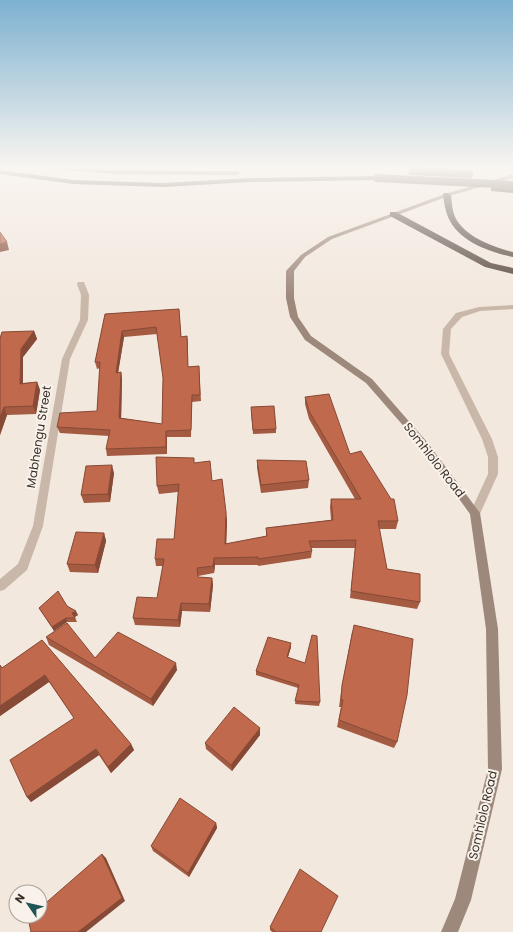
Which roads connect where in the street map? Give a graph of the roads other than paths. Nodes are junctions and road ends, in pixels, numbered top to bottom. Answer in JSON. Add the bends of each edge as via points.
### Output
{"nodes":[{"id":1,"x":401,"y":211,"type":"edge"},
{"id":2,"x":450,"y":211,"type":"edge"},
{"id":3,"x":394,"y":214,"type":"junction"},
{"id":4,"x":513,"y":255,"type":"edge"},
{"id":5,"x":513,"y":271,"type":"edge"},
{"id":6,"x":81,"y":284,"type":"dead end"},
{"id":7,"x":513,"y":307,"type":"edge"},
{"id":8,"x":475,"y":513,"type":"junction"},
{"id":9,"x":0,"y":586,"type":"edge"},
{"id":10,"x":449,"y":932,"type":"edge"}],
"edges":[{"from":1,"to":3,"type":"street","name":"Somhlolo Road"},
{"from":2,"to":4,"type":"highway","via":[[463,231],[492,249]]},
{"from":3,"to":5,"type":"highway","via":[[488,265]]},
{"from":3,"to":8,"type":"street","name":"Somhlolo Road","via":[[330,238],[303,256],[290,271],[290,298],[294,317],[308,338],[368,381],[424,444]]},
{"from":6,"to":9,"type":"street","name":"Mabhengu Street","via":[[85,295],[84,320],[66,359],[38,526],[23,567]]},
{"from":7,"to":8,"type":"street","via":[[459,315],[447,329],[445,354],[487,439],[493,457],[493,474]]},
{"from":8,"to":10,"type":"street","name":"Somhlolo Road","via":[[492,629],[495,769],[463,900]]}]}
